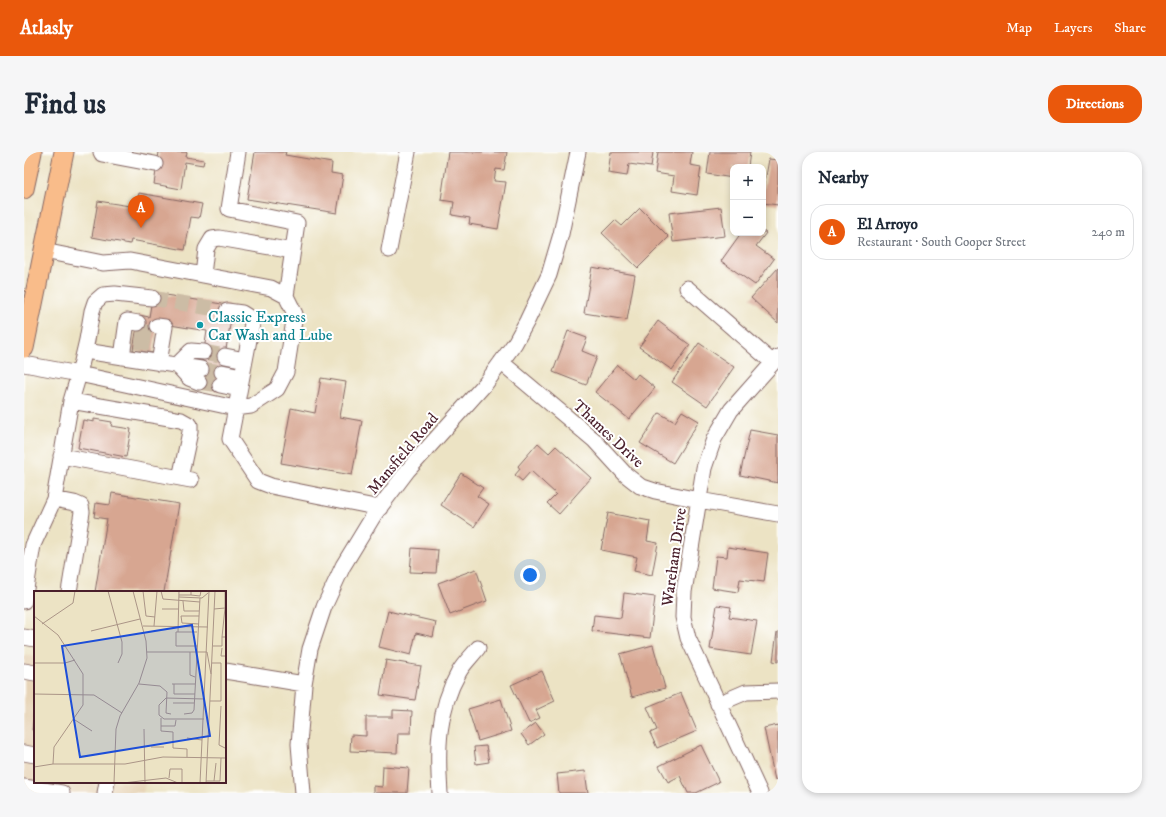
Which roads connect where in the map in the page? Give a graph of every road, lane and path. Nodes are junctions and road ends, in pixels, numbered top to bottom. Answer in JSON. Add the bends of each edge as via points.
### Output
{"nodes":[{"id":1,"x":32,"y":152,"type":"edge"},
{"id":2,"x":64,"y":152,"type":"edge"},
{"id":3,"x":101,"y":152,"type":"edge"},
{"id":4,"x":238,"y":152,"type":"edge"},
{"id":5,"x":408,"y":152,"type":"edge"},
{"id":6,"x":578,"y":152,"type":"edge"},
{"id":7,"x":155,"y":164,"type":"dead end"},
{"id":8,"x":24,"y":189,"type":"edge"},
{"id":9,"x":390,"y":250,"type":"dead end"},
{"id":10,"x":44,"y":251,"type":"junction"},
{"id":11,"x":293,"y":251,"type":"junction"},
{"id":12,"x":203,"y":275,"type":"junction"},
{"id":13,"x":687,"y":288,"type":"dead end"},
{"id":14,"x":286,"y":296,"type":"junction"},
{"id":15,"x":152,"y":298,"type":"tunnel mouth"},
{"id":16,"x":227,"y":311,"type":"tunnel mouth"},
{"id":17,"x":132,"y":332,"type":"dead end"},
{"id":18,"x":158,"y":337,"type":"dead end"},
{"id":19,"x":24,"y":348,"type":"edge"},
{"id":20,"x":85,"y":351,"type":"junction"},
{"id":21,"x":204,"y":352,"type":"tunnel mouth"},
{"id":22,"x":122,"y":356,"type":"junction"},
{"id":23,"x":225,"y":356,"type":"tunnel mouth"},
{"id":24,"x":245,"y":360,"type":"junction"},
{"id":25,"x":775,"y":360,"type":"edge"},
{"id":26,"x":501,"y":362,"type":"junction"},
{"id":27,"x":159,"y":363,"type":"junction"},
{"id":28,"x":24,"y":364,"type":"edge"},
{"id":29,"x":177,"y":365,"type":"junction"},
{"id":30,"x":79,"y":374,"type":"junction"},
{"id":31,"x":200,"y":375,"type":"tunnel mouth"},
{"id":32,"x":221,"y":379,"type":"tunnel mouth"},
{"id":33,"x":240,"y":382,"type":"junction"},
{"id":34,"x":71,"y":401,"type":"junction"},
{"id":35,"x":235,"y":408,"type":"junction"},
{"id":36,"x":61,"y":456,"type":"junction"},
{"id":37,"x":54,"y":499,"type":"junction"},
{"id":38,"x":699,"y":500,"type":"junction"},
{"id":39,"x":380,"y":508,"type":"junction"},
{"id":40,"x":778,"y":514,"type":"edge"},
{"id":41,"x":69,"y":591,"type":"edge"},
{"id":42,"x":24,"y":601,"type":"edge"},
{"id":43,"x":24,"y":637,"type":"edge"},
{"id":44,"x":34,"y":639,"type":"edge"},
{"id":45,"x":478,"y":648,"type":"dead end"},
{"id":46,"x":24,"y":671,"type":"edge"},
{"id":47,"x":226,"y":671,"type":"edge"},
{"id":48,"x":34,"y":673,"type":"edge"},
{"id":49,"x":304,"y":684,"type":"junction"},
{"id":50,"x":778,"y":692,"type":"edge"},
{"id":51,"x":718,"y":704,"type":"junction"},
{"id":52,"x":24,"y":753,"type":"edge"},
{"id":53,"x":34,"y":754,"type":"edge"},
{"id":54,"x":107,"y":783,"type":"edge"},
{"id":55,"x":24,"y":786,"type":"edge"},
{"id":56,"x":62,"y":793,"type":"edge"},
{"id":57,"x":105,"y":793,"type":"edge"},
{"id":58,"x":302,"y":793,"type":"edge"},
{"id":59,"x":440,"y":793,"type":"edge"},
{"id":60,"x":760,"y":793,"type":"edge"}],
"edges":[{"from":1,"to":8,"type":"main road"},
{"from":2,"to":10,"type":"main road"},
{"from":3,"to":7,"type":"street"},
{"from":4,"to":11,"type":"street","via":[[229,209],[297,223]]},
{"from":5,"to":9,"type":"street"},
{"from":6,"to":26,"type":"street","name":"Mansfield Road","via":[[561,234],[549,275],[527,322]]},
{"from":10,"to":12,"type":"street","via":[[103,263],[130,261]]},
{"from":10,"to":19,"type":"main road"},
{"from":11,"to":12,"type":"street","via":[[219,238],[212,239],[206,249]]},
{"from":11,"to":14,"type":"street"},
{"from":12,"to":14,"type":"street","via":[[271,288]]},
{"from":13,"to":25,"type":"street"},
{"from":14,"to":35,"type":"street","via":[[296,314],[286,372],[277,389],[251,406]]},
{"from":15,"to":20,"type":"street","via":[[115,294],[99,298],[92,311]]},
{"from":16,"to":24,"type":"street","via":[[242,313],[250,318],[252,324]]},
{"from":17,"to":22,"type":"street"},
{"from":18,"to":27,"type":"street"},
{"from":20,"to":22,"type":"street"},
{"from":20,"to":30,"type":"street"},
{"from":21,"to":29,"type":"street","via":[[191,351]]},
{"from":22,"to":27,"type":"street"},
{"from":23,"to":24,"type":"street"},
{"from":24,"to":33,"type":"street"},
{"from":25,"to":38,"type":"street","name":"Wareham Drive","via":[[730,410],[714,439],[704,468]]},
{"from":26,"to":38,"type":"street","name":"Thames Drive","via":[[594,440],[626,475],[640,486]]},
{"from":26,"to":39,"type":"street","name":"Mansfield Road","via":[[486,383],[408,470]]},
{"from":27,"to":29,"type":"street"},
{"from":28,"to":30,"type":"street"},
{"from":29,"to":31,"type":"street"},
{"from":30,"to":34,"type":"street"},
{"from":30,"to":35,"type":"street"},
{"from":32,"to":33,"type":"street"},
{"from":33,"to":35,"type":"street"},
{"from":34,"to":36,"type":"street"},
{"from":34,"to":36,"type":"street","via":[[181,420],[190,425],[185,479]]},
{"from":35,"to":39,"type":"street","via":[[230,439],[258,481],[271,486]]},
{"from":36,"to":37,"type":"street"},
{"from":37,"to":41,"type":"street","via":[[81,506],[82,512]]},
{"from":37,"to":42,"type":"street","via":[[33,545]]},
{"from":38,"to":40,"type":"street","name":"Thames Drive"},
{"from":38,"to":51,"type":"street","name":"Wareham Drive","via":[[684,592],[683,617],[688,638]]},
{"from":39,"to":49,"type":"street","name":"Mansfield Road","via":[[344,566],[324,607],[310,649]]},
{"from":43,"to":44,"type":"street"},
{"from":45,"to":59,"type":"street","via":[[459,671],[448,695],[439,729]]},
{"from":46,"to":48,"type":"street"},
{"from":47,"to":49,"type":"street"},
{"from":49,"to":58,"type":"street","name":"Mansfield Road","via":[[299,744]]},
{"from":50,"to":51,"type":"street","via":[[746,692]]},
{"from":51,"to":60,"type":"street","name":"Wareham Drive"},
{"from":52,"to":53,"type":"street"},
{"from":54,"to":57,"type":"street"},
{"from":55,"to":56,"type":"street"}]}
